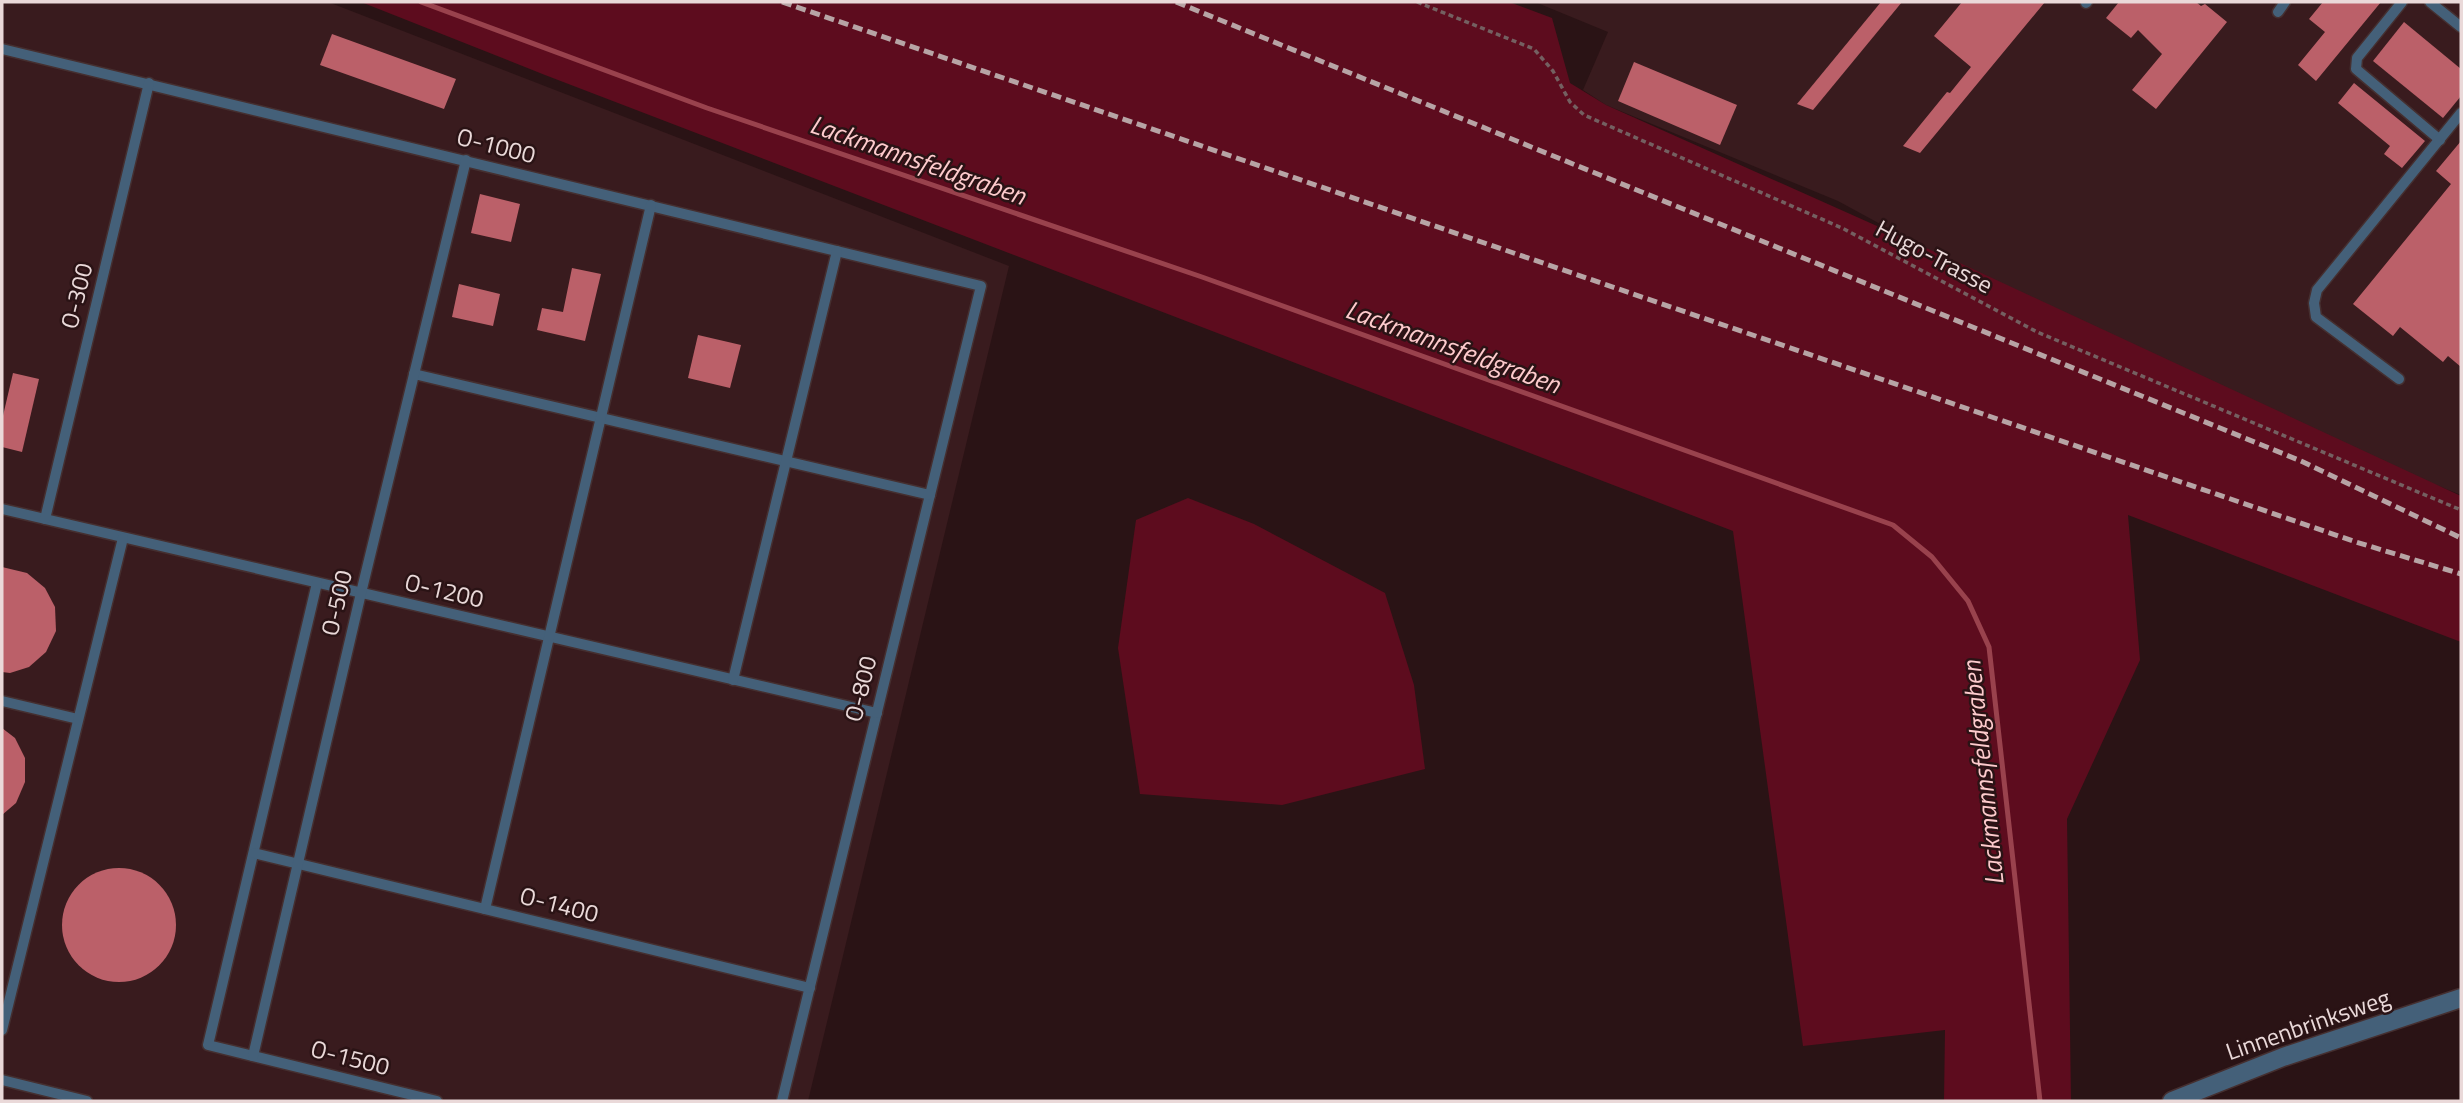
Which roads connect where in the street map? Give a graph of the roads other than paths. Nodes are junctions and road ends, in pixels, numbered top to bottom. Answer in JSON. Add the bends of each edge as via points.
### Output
{"nodes":[{"id":1,"x":2286,"y":2,"type":"edge"},
{"id":2,"x":2402,"y":2,"type":"edge"},
{"id":3,"x":2430,"y":2,"type":"edge"},
{"id":4,"x":2277,"y":12,"type":"dead end"},
{"id":5,"x":2461,"y":27,"type":"edge"},
{"id":6,"x":2,"y":48,"type":"edge"},
{"id":7,"x":149,"y":83,"type":"junction"},
{"id":8,"x":2461,"y":113,"type":"edge"},
{"id":9,"x":2440,"y":140,"type":"junction"},
{"id":10,"x":466,"y":160,"type":"junction"},
{"id":11,"x":651,"y":205,"type":"junction"},
{"id":12,"x":837,"y":251,"type":"junction"},
{"id":13,"x":981,"y":286,"type":"joint"},
{"id":14,"x":414,"y":374,"type":"junction"},
{"id":15,"x":2399,"y":379,"type":"dead end"},
{"id":16,"x":601,"y":418,"type":"junction"},
{"id":17,"x":786,"y":461,"type":"junction"},
{"id":18,"x":930,"y":495,"type":"junction"},
{"id":19,"x":2,"y":509,"type":"edge"},
{"id":20,"x":44,"y":519,"type":"junction"},
{"id":21,"x":123,"y":538,"type":"junction"},
{"id":22,"x":317,"y":583,"type":"junction"},
{"id":23,"x":361,"y":593,"type":"junction"},
{"id":24,"x":550,"y":637,"type":"junction"},
{"id":25,"x":733,"y":680,"type":"junction"},
{"id":26,"x":2,"y":701,"type":"edge"},
{"id":27,"x":877,"y":713,"type":"junction"},
{"id":28,"x":78,"y":719,"type":"junction"},
{"id":29,"x":254,"y":853,"type":"junction"},
{"id":30,"x":298,"y":863,"type":"junction"},
{"id":31,"x":485,"y":909,"type":"junction"},
{"id":32,"x":810,"y":988,"type":"junction"},
{"id":33,"x":2461,"y":998,"type":"edge"},
{"id":34,"x":2,"y":1030,"type":"edge"},
{"id":35,"x":253,"y":1056,"type":"junction"},
{"id":36,"x":2,"y":1080,"type":"edge"},
{"id":37,"x":87,"y":1101,"type":"edge"},
{"id":38,"x":437,"y":1101,"type":"edge"},
{"id":39,"x":782,"y":1101,"type":"edge"},
{"id":40,"x":2172,"y":1101,"type":"edge"}],
"edges":[{"from":1,"to":4,"type":"lane"},
{"from":2,"to":9,"type":"lane","via":[[2357,58],[2356,69]]},
{"from":3,"to":5,"type":"lane"},
{"from":6,"to":7,"type":"lane","name":"O-1000"},
{"from":7,"to":10,"type":"lane","name":"O-1000"},
{"from":7,"to":20,"type":"lane","name":"O-300"},
{"from":8,"to":9,"type":"lane"},
{"from":9,"to":15,"type":"lane","via":[[2317,290],[2314,303],[2316,317]]},
{"from":10,"to":11,"type":"lane","name":"O-1000"},
{"from":10,"to":14,"type":"lane","name":"O-500"},
{"from":11,"to":12,"type":"lane","name":"O-1000"},
{"from":11,"to":16,"type":"lane"},
{"from":12,"to":13,"type":"lane","name":"O-1000"},
{"from":12,"to":17,"type":"lane"},
{"from":13,"to":18,"type":"lane","name":"O-800"},
{"from":14,"to":16,"type":"lane"},
{"from":14,"to":23,"type":"lane","name":"O-500"},
{"from":16,"to":17,"type":"lane"},
{"from":16,"to":24,"type":"lane"},
{"from":17,"to":18,"type":"lane"},
{"from":17,"to":25,"type":"lane"},
{"from":18,"to":27,"type":"lane","name":"O-800"},
{"from":19,"to":20,"type":"lane","name":"O-1200"},
{"from":20,"to":21,"type":"lane","name":"O-1200"},
{"from":21,"to":22,"type":"lane","name":"O-1200"},
{"from":21,"to":28,"type":"lane"},
{"from":22,"to":23,"type":"lane","name":"O-1200"},
{"from":22,"to":29,"type":"lane"},
{"from":23,"to":24,"type":"lane","name":"O-1200"},
{"from":23,"to":30,"type":"lane","name":"O-500"},
{"from":24,"to":25,"type":"lane","name":"O-1200"},
{"from":24,"to":31,"type":"lane"},
{"from":25,"to":27,"type":"lane","name":"O-1200"},
{"from":26,"to":28,"type":"lane"},
{"from":27,"to":32,"type":"lane","name":"O-800"},
{"from":28,"to":34,"type":"lane"},
{"from":29,"to":30,"type":"lane","name":"O-1400"},
{"from":29,"to":35,"type":"lane","name":"O-1500","via":[[208,1045]]},
{"from":30,"to":31,"type":"lane","name":"O-1400"},
{"from":30,"to":35,"type":"lane","name":"O-500"},
{"from":31,"to":32,"type":"lane","name":"O-1400"},
{"from":32,"to":39,"type":"lane","name":"O-800"},
{"from":33,"to":40,"type":"street","name":"Linnenbrinksweg","via":[[2283,1057]]},
{"from":35,"to":38,"type":"lane","name":"O-1500"},
{"from":36,"to":37,"type":"lane"}]}
